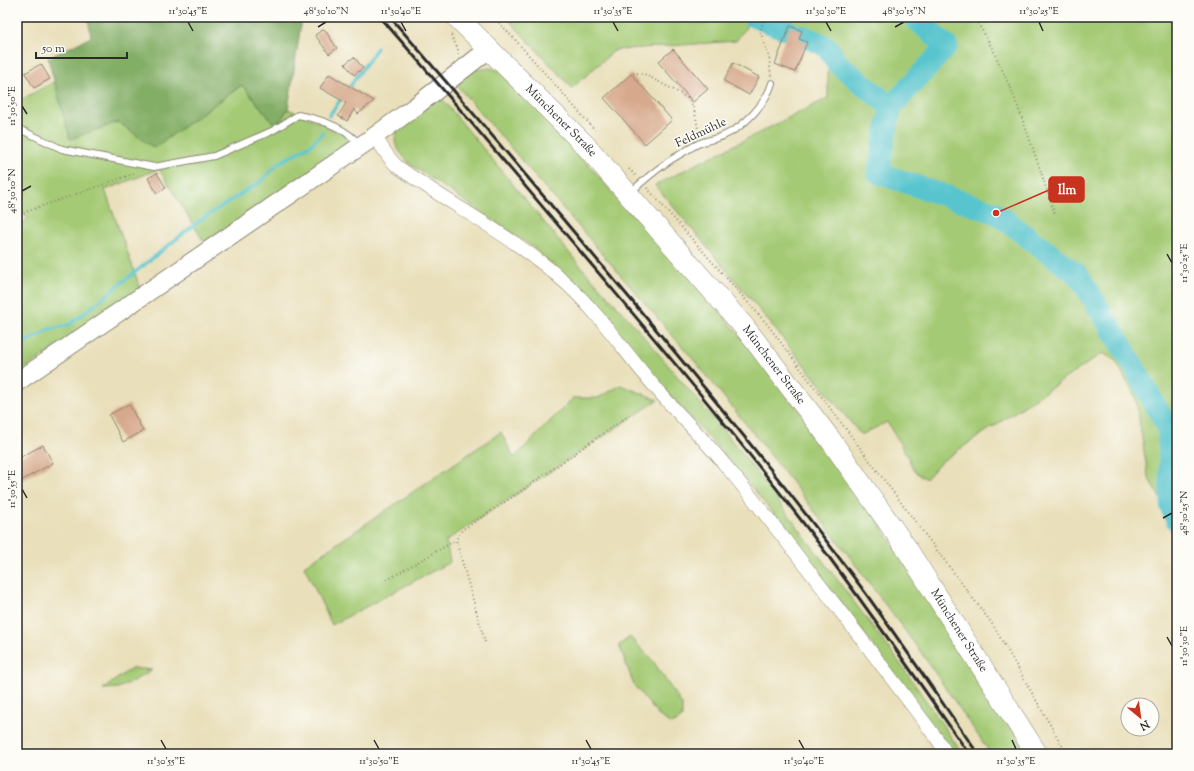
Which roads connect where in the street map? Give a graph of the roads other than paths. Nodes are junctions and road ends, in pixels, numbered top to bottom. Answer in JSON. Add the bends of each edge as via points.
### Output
{"nodes":[{"id":1,"x":460,"y":20,"type":"edge"},
{"id":2,"x":489,"y":49,"type":"junction"},
{"id":3,"x":772,"y":83,"type":"road end"},
{"id":4,"x":17,"y":128,"type":"edge"},
{"id":5,"x":368,"y":141,"type":"junction"},
{"id":6,"x":629,"y":194,"type":"junction"},
{"id":7,"x":17,"y":382,"type":"edge"},
{"id":8,"x":947,"y":754,"type":"edge"},
{"id":9,"x":1037,"y":754,"type":"edge"}],
"edges":[{"from":1,"to":2,"type":"main road","name":"Münchener Straße"},
{"from":2,"to":5,"type":"street"},
{"from":2,"to":6,"type":"main road","name":"Münchener Straße","via":[[586,146]]},
{"from":3,"to":6,"type":"lane","name":"Feldmühle","via":[[762,102],[740,125],[724,136],[700,143],[665,164]]},
{"from":4,"to":5,"type":"lane","via":[[62,149],[154,167],[214,156],[272,131],[298,115],[317,119]]},
{"from":5,"to":7,"type":"street"},
{"from":5,"to":8,"type":"street","via":[[392,163],[521,248],[550,270],[588,305],[659,392],[725,464],[844,615]]},
{"from":6,"to":9,"type":"main road","name":"Münchener Straße","via":[[746,329],[830,439],[905,546]]}]}
